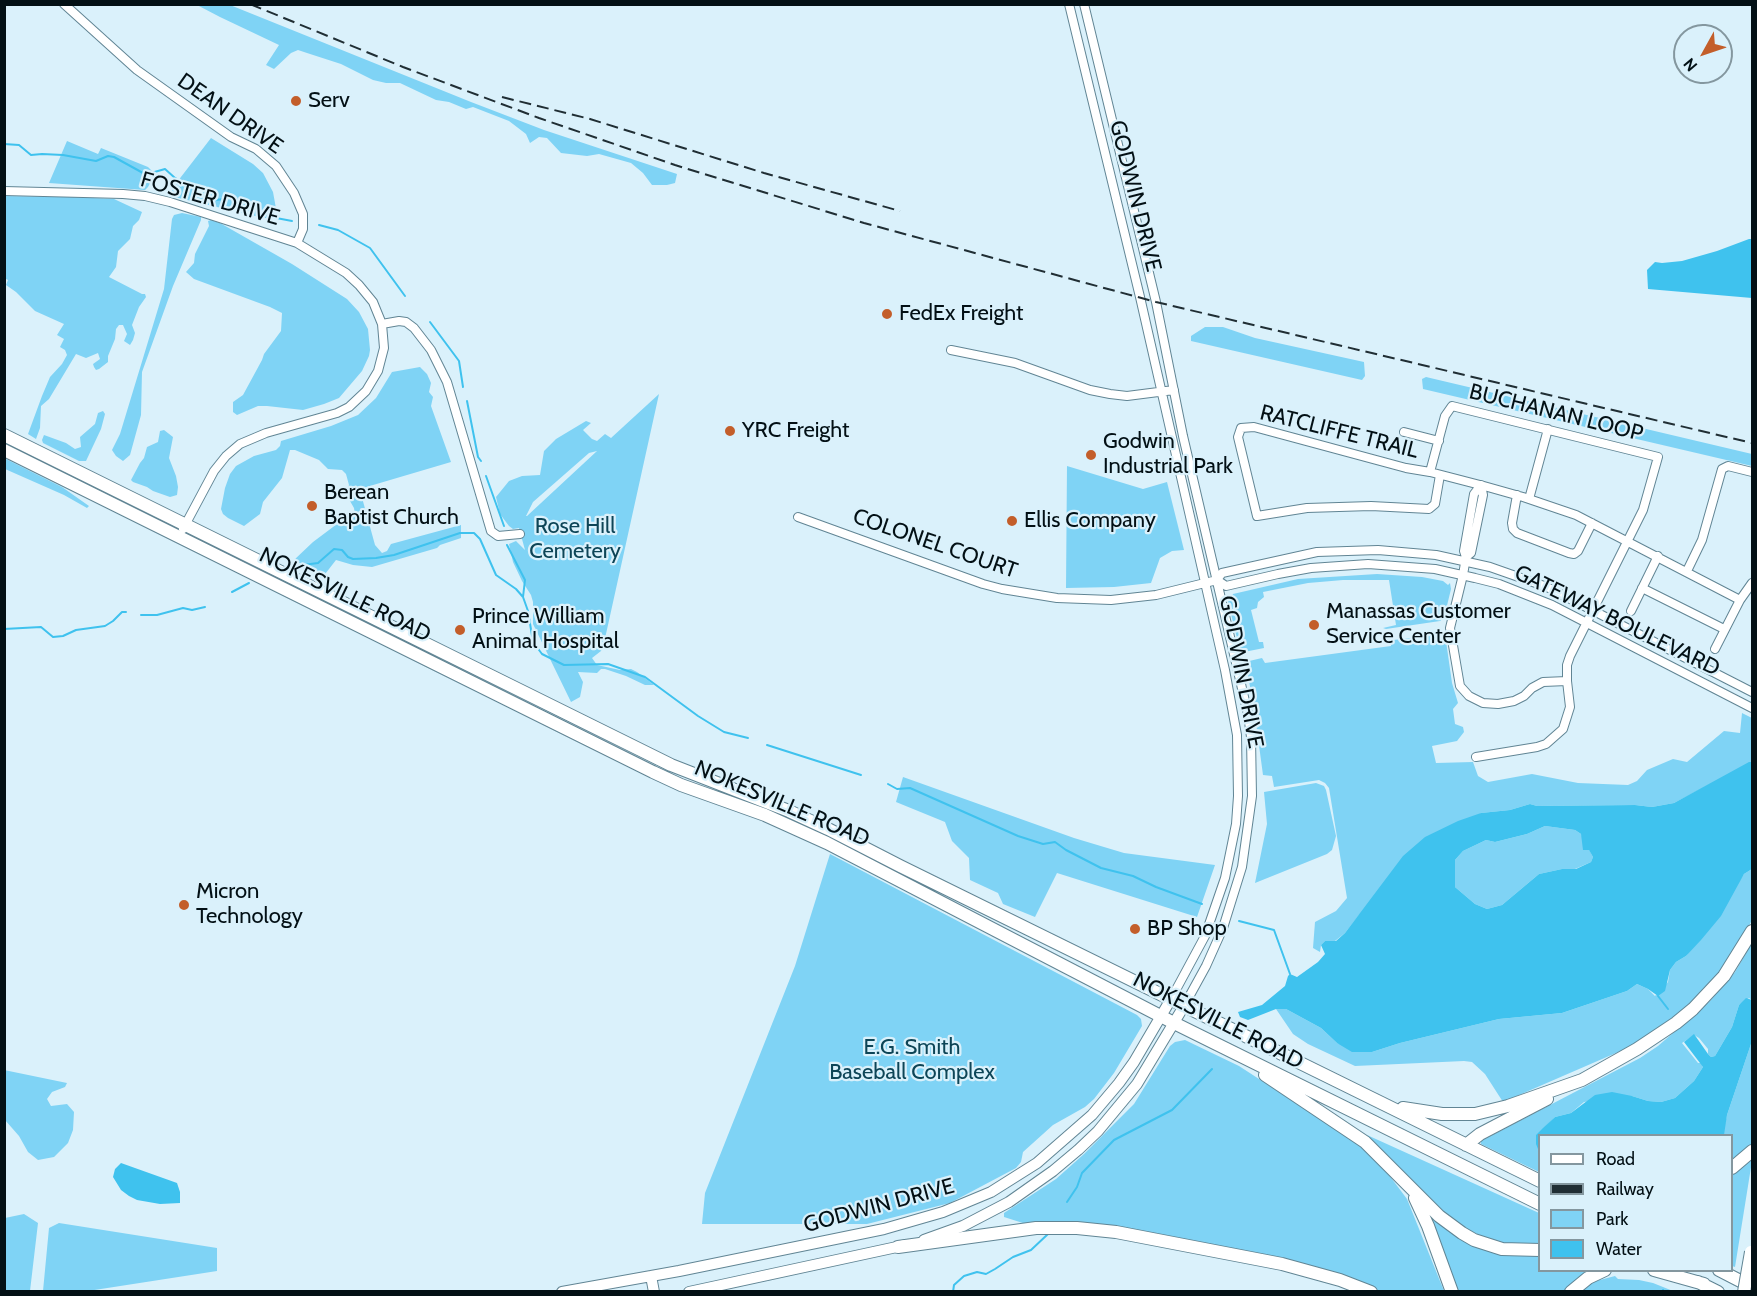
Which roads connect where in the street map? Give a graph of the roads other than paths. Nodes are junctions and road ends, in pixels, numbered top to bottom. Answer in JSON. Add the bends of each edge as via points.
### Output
{"nodes":[{"id":1,"x":64,"y":4,"type":"edge"},
{"id":2,"x":1069,"y":4,"type":"edge"},
{"id":3,"x":1084,"y":4,"type":"edge"},
{"id":4,"x":4,"y":191,"type":"edge"},
{"id":5,"x":297,"y":243,"type":"junction"},
{"id":6,"x":382,"y":324,"type":"junction"},
{"id":7,"x":951,"y":350,"type":"dead end"},
{"id":8,"x":1174,"y":390,"type":"junction"},
{"id":9,"x":1160,"y":393,"type":"junction"},
{"id":10,"x":1548,"y":429,"type":"junction"},
{"id":11,"x":1404,"y":432,"type":"dead end"},
{"id":12,"x":4,"y":435,"type":"edge"},
{"id":13,"x":1439,"y":441,"type":"junction"},
{"id":14,"x":4,"y":450,"type":"edge"},
{"id":15,"x":1430,"y":472,"type":"junction"},
{"id":16,"x":1752,"y":472,"type":"edge"},
{"id":17,"x":1440,"y":475,"type":"junction"},
{"id":18,"x":1480,"y":485,"type":"junction"},
{"id":19,"x":1517,"y":495,"type":"junction"},
{"id":20,"x":1529,"y":498,"type":"junction"},
{"id":21,"x":798,"y":517,"type":"dead end"},
{"id":22,"x":1592,"y":523,"type":"junction"},
{"id":23,"x":186,"y":525,"type":"junction"},
{"id":24,"x":520,"y":534,"type":"dead end"},
{"id":25,"x":180,"y":537,"type":"junction"},
{"id":26,"x":1626,"y":540,"type":"junction"},
{"id":27,"x":1658,"y":556,"type":"junction"},
{"id":28,"x":1465,"y":559,"type":"junction"},
{"id":29,"x":1687,"y":571,"type":"junction"},
{"id":30,"x":1462,"y":575,"type":"junction"},
{"id":31,"x":1216,"y":580,"type":"junction"},
{"id":32,"x":1204,"y":583,"type":"junction"},
{"id":33,"x":1752,"y":584,"type":"edge"},
{"id":34,"x":1642,"y":588,"type":"junction"},
{"id":35,"x":1740,"y":600,"type":"junction"},
{"id":36,"x":1592,"y":609,"type":"junction"},
{"id":37,"x":1631,"y":611,"type":"dead end"},
{"id":38,"x":1585,"y":622,"type":"junction"},
{"id":39,"x":1724,"y":629,"type":"junction"},
{"id":40,"x":1715,"y":649,"type":"dead end"},
{"id":41,"x":1567,"y":681,"type":"junction"},
{"id":42,"x":1752,"y":692,"type":"edge"},
{"id":43,"x":1752,"y":708,"type":"edge"},
{"id":44,"x":1476,"y":757,"type":"dead end"},
{"id":45,"x":1238,"y":796,"type":"junction"},
{"id":46,"x":1252,"y":796,"type":"junction"},
{"id":47,"x":1752,"y":931,"type":"edge"},
{"id":48,"x":1171,"y":999,"type":"junction"},
{"id":49,"x":1184,"y":1006,"type":"junction"},
{"id":50,"x":1161,"y":1016,"type":"junction"},
{"id":51,"x":1174,"y":1023,"type":"junction"},
{"id":52,"x":1241,"y":1057,"type":"junction"},
{"id":53,"x":1582,"y":1080,"type":"junction"},
{"id":54,"x":1364,"y":1095,"type":"junction"},
{"id":55,"x":1466,"y":1145,"type":"junction"},
{"id":56,"x":1752,"y":1151,"type":"edge"},
{"id":57,"x":1733,"y":1166,"type":"edge"},
{"id":58,"x":1401,"y":1178,"type":"junction"},
{"id":59,"x":1538,"y":1181,"type":"edge"},
{"id":60,"x":1538,"y":1203,"type":"edge"},
{"id":61,"x":898,"y":1247,"type":"junction"},
{"id":62,"x":1752,"y":1247,"type":"edge"},
{"id":63,"x":1538,"y":1250,"type":"edge"},
{"id":64,"x":1600,"y":1272,"type":"edge"},
{"id":65,"x":1661,"y":1272,"type":"edge"},
{"id":66,"x":1680,"y":1272,"type":"edge"},
{"id":67,"x":1723,"y":1272,"type":"edge"},
{"id":68,"x":651,"y":1276,"type":"junction"},
{"id":69,"x":1704,"y":1284,"type":"junction"},
{"id":70,"x":1752,"y":1287,"type":"edge"},
{"id":71,"x":562,"y":1292,"type":"edge"},
{"id":72,"x":654,"y":1292,"type":"edge"},
{"id":73,"x":689,"y":1292,"type":"edge"},
{"id":74,"x":1371,"y":1292,"type":"edge"},
{"id":75,"x":1452,"y":1292,"type":"edge"},
{"id":76,"x":1571,"y":1292,"type":"edge"},
{"id":77,"x":1718,"y":1292,"type":"edge"},
{"id":78,"x":1744,"y":1292,"type":"edge"}],
"edges":[{"from":1,"to":5,"type":"street","name":"DEAN DRIVE","via":[[137,70],[276,166],[303,214],[303,229]]},
{"from":2,"to":9,"type":"street","name":"GODWIN DRIVE"},
{"from":3,"to":8,"type":"street","name":"GODWIN DRIVE"},
{"from":4,"to":5,"type":"street","name":"FOSTER DRIVE","via":[[151,197]]},
{"from":5,"to":6,"type":"street","via":[[359,285],[373,302]]},
{"from":6,"to":23,"type":"street","via":[[381,364],[362,396],[337,413],[240,444],[214,471]]},
{"from":6,"to":24,"type":"street","via":[[406,322],[431,350],[447,382],[491,531],[498,536]]},
{"from":7,"to":9,"type":"street","via":[[1015,363],[1090,390],[1127,396]]},
{"from":8,"to":9,"type":"street"},
{"from":8,"to":31,"type":"street","name":"GODWIN DRIVE"},
{"from":9,"to":32,"type":"street","name":"GODWIN DRIVE"},
{"from":10,"to":13,"type":"street","name":"BUCHANAN LOOP","via":[[1452,406],[1445,416]]},
{"from":10,"to":20,"type":"street"},
{"from":10,"to":26,"type":"street","name":"BUCHANAN LOOP","via":[[1658,457],[1648,496]]},
{"from":11,"to":13,"type":"street"},
{"from":12,"to":23,"type":"highway","name":"NOKESVILLE ROAD"},
{"from":13,"to":15,"type":"street","name":"BUCHANAN LOOP"},
{"from":14,"to":25,"type":"highway","name":"NOKESVILLE ROAD"},
{"from":15,"to":17,"type":"street","name":"RATCLIFFE TRAIL"},
{"from":15,"to":17,"type":"street","name":"RATCLIFFE TRAIL","via":[[1254,428],[1241,428],[1239,437],[1257,516],[1307,508],[1429,509],[1435,504]]},
{"from":16,"to":29,"type":"street","via":[[1728,466],[1722,469],[1702,540]]},
{"from":17,"to":18,"type":"street","name":"RATCLIFFE TRAIL"},
{"from":18,"to":19,"type":"street","name":"RATCLIFFE TRAIL"},
{"from":18,"to":28,"type":"street","via":[[1483,495],[1471,553]]},
{"from":19,"to":20,"type":"street","name":"RATCLIFFE TRAIL"},
{"from":19,"to":22,"type":"street","via":[[1513,529],[1569,553],[1578,551]]},
{"from":20,"to":22,"type":"street","name":"RATCLIFFE TRAIL"},
{"from":21,"to":32,"type":"street","name":"COLONEL COURT","via":[[983,584],[1035,595],[1134,598]]},
{"from":22,"to":26,"type":"street","name":"RATCLIFFE TRAIL"},
{"from":23,"to":25,"type":"street"},
{"from":23,"to":48,"type":"highway","name":"NOKESVILLE ROAD","via":[[671,765],[828,829]]},
{"from":25,"to":50,"type":"highway","name":"NOKESVILLE ROAD","via":[[653,772],[827,843]]},
{"from":26,"to":27,"type":"street","name":"RATCLIFFE TRAIL"},
{"from":26,"to":36,"type":"street","name":"BUCHANAN LOOP"},
{"from":27,"to":29,"type":"street","name":"RATCLIFFE TRAIL"},
{"from":27,"to":34,"type":"street"},
{"from":28,"to":30,"type":"street"},
{"from":28,"to":31,"type":"street","name":"GATEWAY BOULEVARD","via":[[1351,550],[1317,552],[1229,571]]},
{"from":28,"to":36,"type":"street","name":"GATEWAY BOULEVARD","via":[[1547,587]]},
{"from":29,"to":35,"type":"street","name":"RATCLIFFE TRAIL"},
{"from":30,"to":31,"type":"street","name":"GATEWAY BOULEVARD","via":[[1368,564],[1311,568],[1226,586]]},
{"from":30,"to":38,"type":"street","name":"GATEWAY BOULEVARD","via":[[1524,593]]},
{"from":30,"to":41,"type":"street","via":[[1450,631],[1460,686],[1468,696],[1498,704],[1514,701],[1543,682]]},
{"from":31,"to":32,"type":"street","name":"GATEWAY BOULEVARD"},
{"from":31,"to":46,"type":"street","name":"GODWIN DRIVE","via":[[1248,714]]},
{"from":32,"to":45,"type":"street","name":"GODWIN DRIVE","via":[[1236,724]]},
{"from":33,"to":35,"type":"street"},
{"from":34,"to":37,"type":"street"},
{"from":34,"to":39,"type":"street"},
{"from":35,"to":39,"type":"street"},
{"from":36,"to":38,"type":"street","name":"BUCHANAN LOOP"},
{"from":36,"to":42,"type":"street","name":"GATEWAY BOULEVARD"},
{"from":38,"to":41,"type":"street","name":"BUCHANAN LOOP","via":[[1567,665]]},
{"from":38,"to":43,"type":"street","name":"GATEWAY BOULEVARD"},
{"from":39,"to":40,"type":"street"},
{"from":41,"to":44,"type":"street","name":"BUCHANAN LOOP","via":[[1570,706],[1563,729],[1553,739],[1537,747]]},
{"from":45,"to":46,"type":"street"},
{"from":45,"to":48,"type":"street","name":"GODWIN DRIVE","via":[[1231,853],[1215,911]]},
{"from":46,"to":49,"type":"street","name":"GODWIN DRIVE","via":[[1246,849],[1232,904],[1213,952]]},
{"from":47,"to":53,"type":"highway","via":[[1724,976],[1693,1009],[1637,1050]]},
{"from":48,"to":49,"type":"highway","name":"NOKESVILLE ROAD"},
{"from":48,"to":50,"type":"main road","name":"GODWIN DRIVE"},
{"from":49,"to":51,"type":"main road","name":"GODWIN DRIVE"},
{"from":49,"to":54,"type":"highway","name":"NOKESVILLE ROAD"},
{"from":50,"to":51,"type":"highway","name":"NOKESVILLE ROAD"},
{"from":50,"to":68,"type":"main road","name":"GODWIN DRIVE","via":[[1134,1062],[1092,1115],[1037,1163],[991,1192],[918,1221]]},
{"from":51,"to":52,"type":"highway","name":"NOKESVILLE ROAD"},
{"from":51,"to":61,"type":"main road","name":"GODWIN DRIVE","via":[[1120,1106],[1053,1171],[982,1217]]},
{"from":52,"to":58,"type":"highway","via":[[1352,1132]]},
{"from":52,"to":60,"type":"highway","name":"NOKESVILLE ROAD"},
{"from":53,"to":54,"type":"highway","via":[[1508,1106],[1467,1115],[1414,1111]]},
{"from":53,"to":55,"type":"highway"},
{"from":54,"to":55,"type":"highway","name":"NOKESVILLE ROAD"},
{"from":55,"to":59,"type":"highway","name":"NOKESVILLE ROAD"},
{"from":56,"to":57,"type":"highway"},
{"from":58,"to":63,"type":"highway","via":[[1439,1216],[1474,1240],[1503,1249]]},
{"from":58,"to":75,"type":"highway","via":[[1423,1213]]},
{"from":61,"to":73,"type":"main road","name":"GODWIN DRIVE"},
{"from":61,"to":74,"type":"highway","via":[[1036,1228],[1077,1228],[1282,1264]]},
{"from":62,"to":78,"type":"highway","bridge":true},
{"from":64,"to":76,"type":"highway"},
{"from":65,"to":69,"type":"highway"},
{"from":66,"to":69,"type":"highway"},
{"from":67,"to":70,"type":"highway"},
{"from":68,"to":71,"type":"main road","name":"GODWIN DRIVE"},
{"from":68,"to":72,"type":"main road"},
{"from":69,"to":77,"type":"highway"}]}
